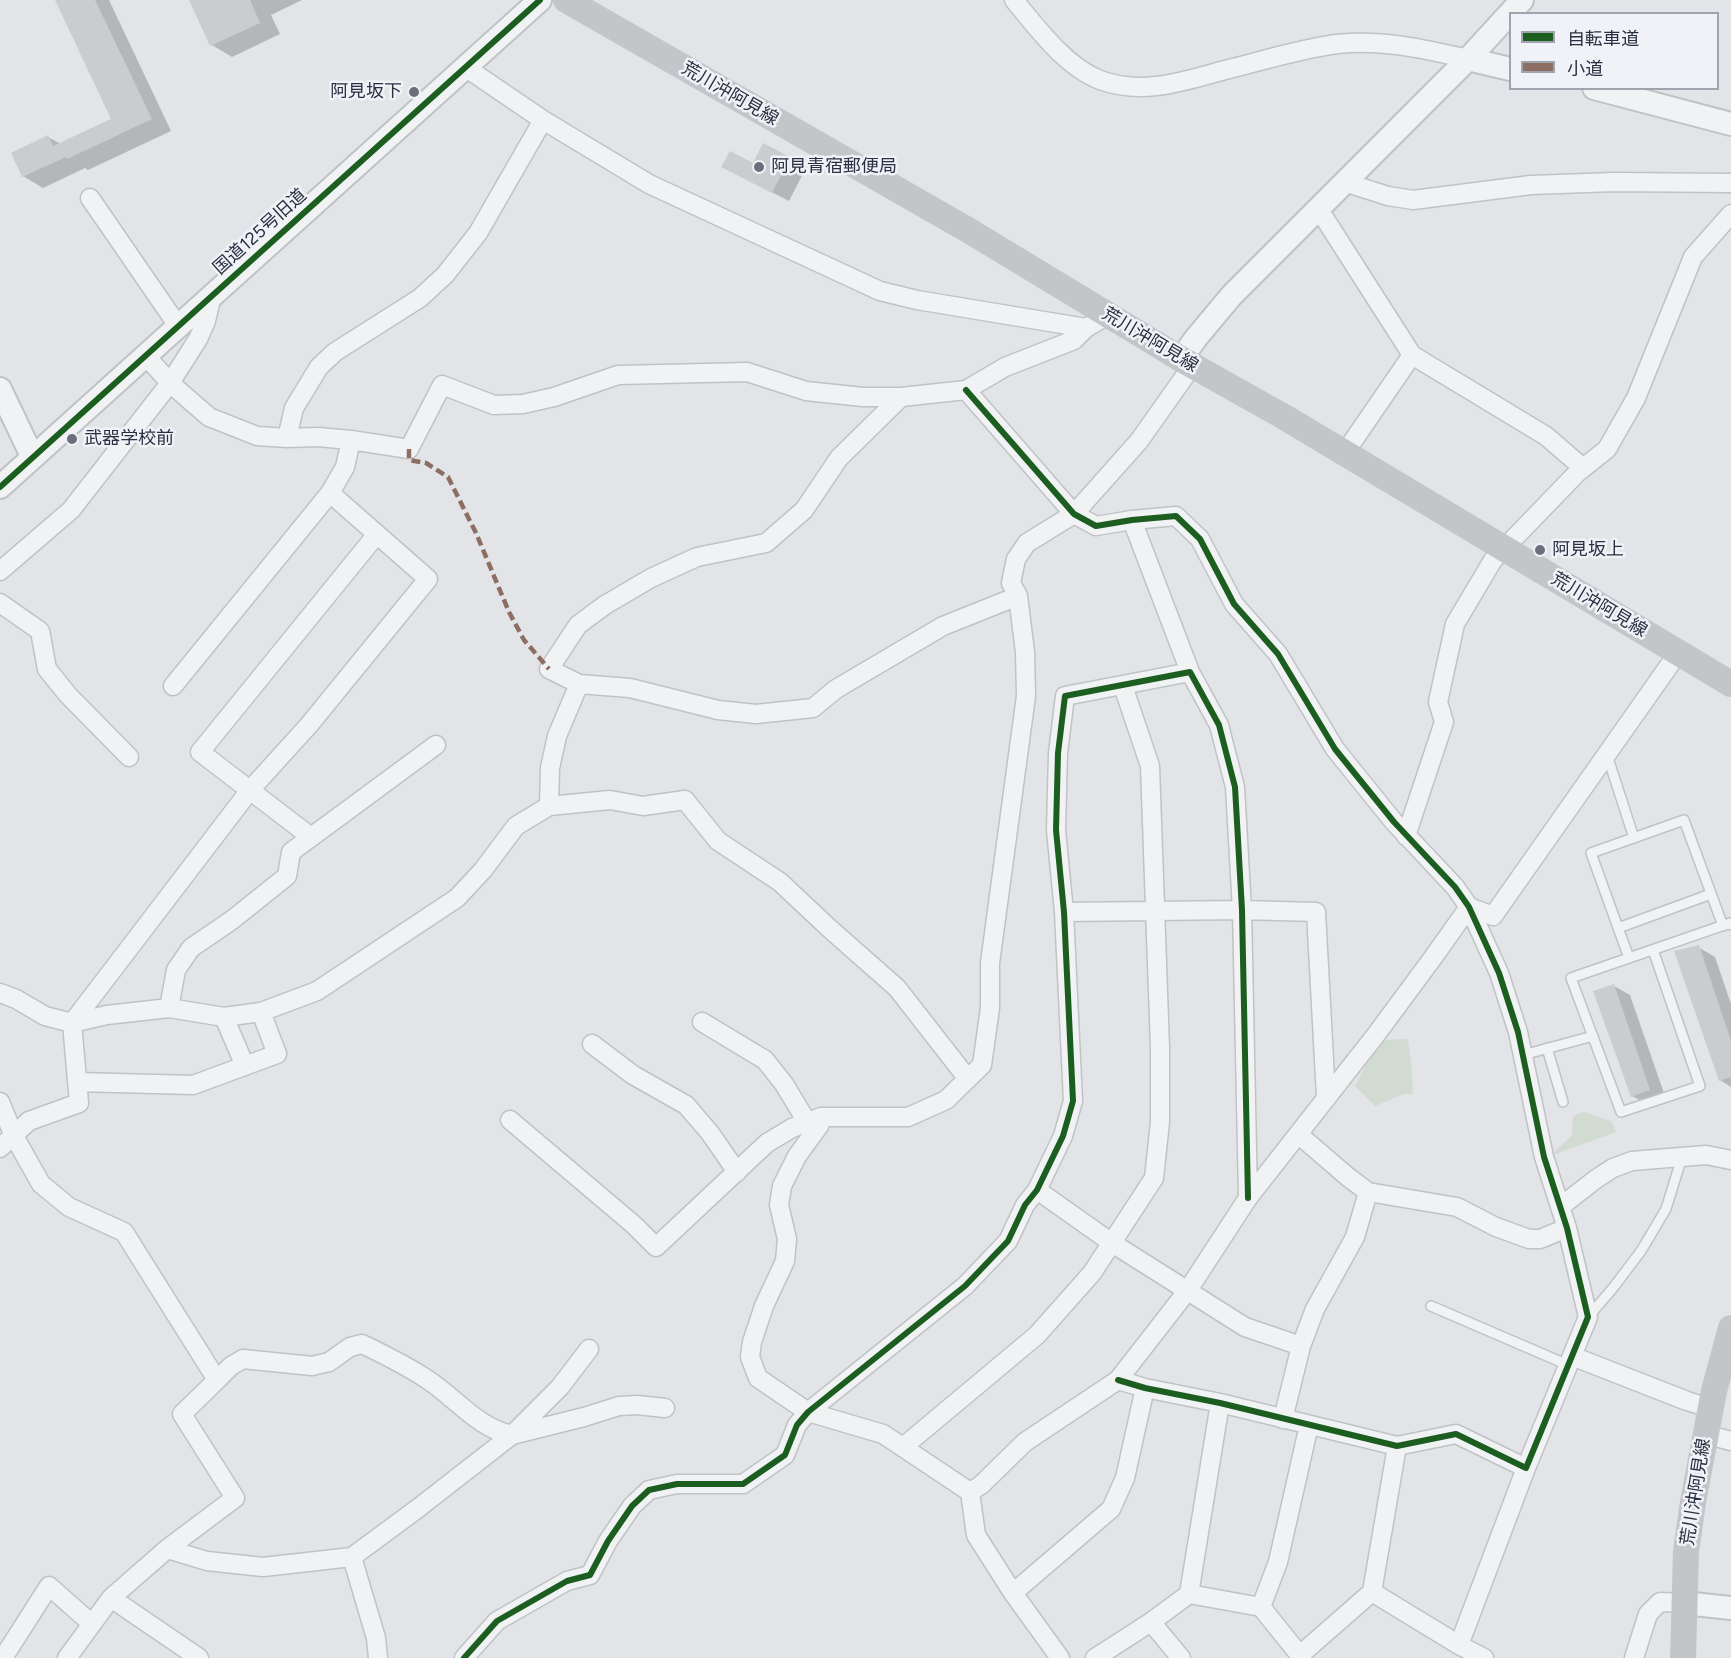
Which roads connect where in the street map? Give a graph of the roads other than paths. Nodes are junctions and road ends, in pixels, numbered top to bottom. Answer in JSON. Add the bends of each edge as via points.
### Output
{"nodes":[{"id":1,"x":540,"y":0,"type":"edge"},
{"id":2,"x":566,"y":0,"type":"edge"},
{"id":3,"x":1014,"y":0,"type":"edge"},
{"id":4,"x":1522,"y":0,"type":"edge"},
{"id":5,"x":1511,"y":12,"type":"edge"},
{"id":6,"x":1509,"y":14,"type":"edge"},
{"id":7,"x":1468,"y":59,"type":"junction"},
{"id":8,"x":465,"y":67,"type":"junction"},
{"id":9,"x":1509,"y":69,"type":"edge"},
{"id":10,"x":1602,"y":90,"type":"edge"},
{"id":11,"x":543,"y":120,"type":"junction"},
{"id":12,"x":1731,"y":124,"type":"edge"},
{"id":13,"x":1344,"y":182,"type":"junction"},
{"id":14,"x":1731,"y":183,"type":"edge"},
{"id":15,"x":90,"y":198,"type":"dead end"},
{"id":16,"x":1318,"y":208,"type":"junction"},
{"id":17,"x":1731,"y":214,"type":"edge"},
{"id":18,"x":212,"y":295,"type":"junction"},
{"id":19,"x":1108,"y":315,"type":"junction"},
{"id":20,"x":178,"y":326,"type":"junction"},
{"id":21,"x":1086,"y":328,"type":"junction"},
{"id":22,"x":1412,"y":354,"type":"junction"},
{"id":23,"x":145,"y":355,"type":"junction"},
{"id":24,"x":1187,"y":362,"type":"junction"},
{"id":25,"x":170,"y":383,"type":"junction"},
{"id":26,"x":0,"y":389,"type":"edge"},
{"id":27,"x":966,"y":390,"type":"junction"},
{"id":28,"x":901,"y":397,"type":"junction"},
{"id":29,"x":287,"y":438,"type":"junction"},
{"id":30,"x":351,"y":440,"type":"junction"},
{"id":31,"x":1344,"y":454,"type":"junction"},
{"id":32,"x":32,"y":456,"type":"junction"},
{"id":33,"x":1582,"y":468,"type":"junction"},
{"id":34,"x":0,"y":487,"type":"edge"},
{"id":35,"x":330,"y":493,"type":"junction"},
{"id":36,"x":1074,"y":514,"type":"junction"},
{"id":37,"x":1132,"y":520,"type":"junction"},
{"id":38,"x":377,"y":534,"type":"junction"},
{"id":39,"x":1505,"y":549,"type":"junction"},
{"id":40,"x":0,"y":571,"type":"edge"},
{"id":41,"x":1018,"y":596,"type":"junction"},
{"id":42,"x":0,"y":603,"type":"edge"},
{"id":43,"x":1678,"y":653,"type":"junction"},
{"id":44,"x":1190,"y":672,"type":"junction"},
{"id":45,"x":579,"y":684,"type":"junction"},
{"id":46,"x":1731,"y":684,"type":"edge"},
{"id":47,"x":173,"y":686,"type":"dead end"},
{"id":48,"x":1123,"y":686,"type":"junction"},
{"id":49,"x":436,"y":745,"type":"dead end"},
{"id":50,"x":1607,"y":755,"type":"junction"},
{"id":51,"x":129,"y":757,"type":"dead end"},
{"id":52,"x":250,"y":790,"type":"junction"},
{"id":53,"x":549,"y":806,"type":"junction"},
{"id":54,"x":1406,"y":836,"type":"junction"},
{"id":55,"x":311,"y":837,"type":"junction"},
{"id":56,"x":1634,"y":838,"type":"junction"},
{"id":57,"x":1711,"y":894,"type":"junction"},
{"id":58,"x":1469,"y":907,"type":"junction"},
{"id":59,"x":1156,"y":910,"type":"junction"},
{"id":60,"x":1242,"y":910,"type":"junction"},
{"id":61,"x":1064,"y":912,"type":"junction"},
{"id":62,"x":1727,"y":925,"type":"edge"},
{"id":63,"x":1618,"y":928,"type":"junction"},
{"id":64,"x":1653,"y":950,"type":"junction"},
{"id":65,"x":1629,"y":958,"type":"junction"},
{"id":66,"x":0,"y":993,"type":"edge"},
{"id":67,"x":169,"y":1008,"type":"junction"},
{"id":68,"x":261,"y":1012,"type":"junction"},
{"id":69,"x":224,"y":1017,"type":"junction"},
{"id":70,"x":702,"y":1022,"type":"dead end"},
{"id":71,"x":72,"y":1023,"type":"junction"},
{"id":72,"x":1593,"y":1036,"type":"junction"},
{"id":73,"x":592,"y":1044,"type":"dead end"},
{"id":74,"x":1547,"y":1048,"type":"junction"},
{"id":75,"x":1524,"y":1055,"type":"junction"},
{"id":76,"x":245,"y":1066,"type":"junction"},
{"id":77,"x":968,"y":1078,"type":"junction"},
{"id":78,"x":77,"y":1082,"type":"junction"},
{"id":79,"x":1326,"y":1097,"type":"junction"},
{"id":80,"x":0,"y":1102,"type":"edge"},
{"id":81,"x":1563,"y":1102,"type":"dead end"},
{"id":82,"x":510,"y":1120,"type":"dead end"},
{"id":83,"x":814,"y":1120,"type":"junction"},
{"id":84,"x":1298,"y":1134,"type":"junction"},
{"id":85,"x":14,"y":1136,"type":"junction"},
{"id":86,"x":0,"y":1148,"type":"edge"},
{"id":87,"x":1682,"y":1157,"type":"junction"},
{"id":88,"x":1731,"y":1160,"type":"edge"},
{"id":89,"x":737,"y":1172,"type":"junction"},
{"id":90,"x":1037,"y":1190,"type":"junction"},
{"id":91,"x":1368,"y":1192,"type":"junction"},
{"id":92,"x":1248,"y":1198,"type":"junction"},
{"id":93,"x":1560,"y":1207,"type":"junction"},
{"id":94,"x":1567,"y":1228,"type":"junction"},
{"id":95,"x":1112,"y":1243,"type":"junction"},
{"id":96,"x":1188,"y":1290,"type":"junction"},
{"id":97,"x":1431,"y":1306,"type":"dead end"},
{"id":98,"x":1588,"y":1317,"type":"junction"},
{"id":99,"x":1731,"y":1328,"type":"edge"},
{"id":100,"x":1301,"y":1347,"type":"junction"},
{"id":101,"x":589,"y":1349,"type":"dead end"},
{"id":102,"x":1570,"y":1360,"type":"junction"},
{"id":103,"x":217,"y":1380,"type":"junction"},
{"id":104,"x":1118,"y":1380,"type":"junction"},
{"id":105,"x":1145,"y":1388,"type":"junction"},
{"id":106,"x":1220,"y":1403,"type":"junction"},
{"id":107,"x":666,"y":1408,"type":"dead end"},
{"id":108,"x":1710,"y":1408,"type":"junction"},
{"id":109,"x":808,"y":1412,"type":"junction"},
{"id":110,"x":1284,"y":1419,"type":"junction"},
{"id":111,"x":1309,"y":1425,"type":"junction"},
{"id":112,"x":1705,"y":1434,"type":"junction"},
{"id":113,"x":512,"y":1435,"type":"junction"},
{"id":114,"x":1731,"y":1441,"type":"edge"},
{"id":115,"x":1397,"y":1446,"type":"junction"},
{"id":116,"x":903,"y":1448,"type":"junction"},
{"id":117,"x":1526,"y":1468,"type":"junction"},
{"id":118,"x":970,"y":1492,"type":"junction"},
{"id":119,"x":167,"y":1550,"type":"junction"},
{"id":120,"x":352,"y":1557,"type":"junction"},
{"id":121,"x":1372,"y":1592,"type":"junction"},
{"id":122,"x":1013,"y":1593,"type":"junction"},
{"id":123,"x":1189,"y":1594,"type":"junction"},
{"id":124,"x":111,"y":1599,"type":"junction"},
{"id":125,"x":1684,"y":1603,"type":"junction"},
{"id":126,"x":1261,"y":1607,"type":"junction"},
{"id":127,"x":1731,"y":1608,"type":"edge"},
{"id":128,"x":1151,"y":1622,"type":"junction"},
{"id":129,"x":93,"y":1624,"type":"junction"},
{"id":130,"x":1459,"y":1646,"type":"junction"},
{"id":131,"x":1301,"y":1657,"type":"edge"},
{"id":132,"x":3,"y":1658,"type":"edge"},
{"id":133,"x":67,"y":1658,"type":"edge"},
{"id":134,"x":199,"y":1658,"type":"edge"},
{"id":135,"x":378,"y":1658,"type":"edge"},
{"id":136,"x":464,"y":1658,"type":"edge"},
{"id":137,"x":1060,"y":1658,"type":"edge"},
{"id":138,"x":1095,"y":1658,"type":"edge"},
{"id":139,"x":1181,"y":1658,"type":"edge"},
{"id":140,"x":1484,"y":1658,"type":"edge"},
{"id":141,"x":1634,"y":1658,"type":"edge"},
{"id":142,"x":1683,"y":1658,"type":"edge"}],
"edges":[{"from":1,"to":8,"type":"street","name":"国道125号旧道"},
{"from":2,"to":19,"type":"main road","name":"荒川沖阿見線","via":[[968,230]]},
{"from":3,"to":7,"type":"street","via":[[1072,63],[1099,80],[1128,87],[1155,88],[1337,44],[1409,46]]},
{"from":4,"to":5,"type":"street"},
{"from":6,"to":7,"type":"street"},
{"from":7,"to":9,"type":"street"},
{"from":7,"to":13,"type":"street"},
{"from":8,"to":11,"type":"street"},
{"from":8,"to":18,"type":"street","name":"国道125号旧道"},
{"from":10,"to":12,"type":"street"},
{"from":11,"to":21,"type":"street","via":[[649,184],[880,291]]},
{"from":11,"to":29,"type":"street","via":[[478,233],[445,275],[420,298],[335,352],[319,367],[294,408]]},
{"from":13,"to":14,"type":"street","via":[[1413,200],[1531,185]]},
{"from":13,"to":16,"type":"street"},
{"from":15,"to":20,"type":"street"},
{"from":16,"to":22,"type":"street"},
{"from":16,"to":24,"type":"street","via":[[1206,325]]},
{"from":17,"to":33,"type":"street","via":[[1693,257],[1636,398],[1607,449]]},
{"from":18,"to":20,"type":"street","name":"国道125号旧道"},
{"from":18,"to":25,"type":"street","via":[[198,339]]},
{"from":19,"to":21,"type":"street"},
{"from":19,"to":24,"type":"main road","name":"荒川沖阿見線"},
{"from":20,"to":23,"type":"street","name":"国道125号旧道"},
{"from":21,"to":27,"type":"street","via":[[1074,340],[1005,367]]},
{"from":22,"to":31,"type":"street"},
{"from":22,"to":33,"type":"street","via":[[1546,436]]},
{"from":23,"to":25,"type":"street"},
{"from":23,"to":32,"type":"street","name":"国道125号旧道"},
{"from":24,"to":31,"type":"main road","name":"荒川沖阿見線"},
{"from":24,"to":36,"type":"street","via":[[1139,441]]},
{"from":25,"to":29,"type":"street","via":[[209,417],[257,436]]},
{"from":25,"to":40,"type":"street","via":[[71,510]]},
{"from":26,"to":32,"type":"street"},
{"from":27,"to":28,"type":"street"},
{"from":27,"to":36,"type":"street"},
{"from":28,"to":30,"type":"street","via":[[806,391],[747,372],[618,375],[554,398],[523,404],[494,405],[442,385],[409,449]]},
{"from":28,"to":45,"type":"street","via":[[839,458],[804,510],[766,543],[697,558],[651,578],[578,625],[549,669]]},
{"from":29,"to":30,"type":"street"},
{"from":30,"to":35,"type":"street","via":[[345,467]]},
{"from":31,"to":39,"type":"main road","name":"荒川沖阿見線"},
{"from":32,"to":34,"type":"street","name":"国道125号旧道"},
{"from":33,"to":39,"type":"street"},
{"from":35,"to":38,"type":"street"},
{"from":35,"to":47,"type":"street"},
{"from":36,"to":37,"type":"street","via":[[1096,526]]},
{"from":36,"to":41,"type":"street","via":[[1027,543],[1016,559],[1011,583]]},
{"from":37,"to":44,"type":"street"},
{"from":37,"to":54,"type":"street","via":[[1176,516],[1200,539],[1234,604],[1278,654],[1335,749]]},
{"from":38,"to":52,"type":"street","via":[[200,752]]},
{"from":38,"to":52,"type":"street","via":[[428,579],[309,725]]},
{"from":39,"to":43,"type":"main road","name":"荒川沖阿見線"},
{"from":39,"to":54,"type":"street","via":[[1493,560],[1455,624],[1438,702],[1444,722]]},
{"from":41,"to":45,"type":"street","via":[[943,626],[836,689],[813,708],[756,714],[668,699],[630,688]]},
{"from":41,"to":77,"type":"street","via":[[1026,696],[990,963],[990,1008],[982,1065]]},
{"from":42,"to":51,"type":"street","via":[[40,631],[47,669]]},
{"from":43,"to":46,"type":"main road","name":"荒川沖阿見線"},
{"from":43,"to":50,"type":"street"},
{"from":44,"to":48,"type":"street"},
{"from":44,"to":60,"type":"street","via":[[1219,725],[1235,787]]},
{"from":45,"to":53,"type":"street","via":[[557,736],[550,768]]},
{"from":48,"to":59,"type":"street","via":[[1150,766]]},
{"from":48,"to":61,"type":"street","via":[[1065,696],[1058,753],[1056,830]]},
{"from":49,"to":55,"type":"street"},
{"from":50,"to":56,"type":"lane"},
{"from":50,"to":58,"type":"street","via":[[1493,916]]},
{"from":52,"to":55,"type":"street"},
{"from":52,"to":71,"type":"street"},
{"from":53,"to":68,"type":"street","via":[[516,826],[457,898],[317,991]]},
{"from":53,"to":77,"type":"street","via":[[610,800],[643,806],[685,800],[718,841],[780,882],[897,988]]},
{"from":54,"to":58,"type":"street"},
{"from":55,"to":67,"type":"street","via":[[291,852],[287,876],[191,948],[176,970]]},
{"from":56,"to":57,"type":"lane","via":[[1684,820]]},
{"from":56,"to":63,"type":"lane","via":[[1591,853]]},
{"from":57,"to":62,"type":"lane"},
{"from":57,"to":63,"type":"lane"},
{"from":58,"to":75,"type":"street","via":[[1498,973]]},
{"from":58,"to":79,"type":"street"},
{"from":59,"to":60,"type":"street"},
{"from":59,"to":61,"type":"street"},
{"from":59,"to":95,"type":"street","via":[[1160,1122],[1154,1178]]},
{"from":60,"to":79,"type":"street","via":[[1316,912]]},
{"from":60,"to":92,"type":"street"},
{"from":61,"to":90,"type":"street","via":[[1073,1101],[1063,1136]]},
{"from":62,"to":64,"type":"lane"},
{"from":63,"to":65,"type":"lane"},
{"from":64,"to":65,"type":"lane"},
{"from":64,"to":72,"type":"lane","via":[[1700,1086],[1621,1112]]},
{"from":65,"to":72,"type":"lane","via":[[1571,978]]},
{"from":66,"to":71,"type":"street","via":[[45,1016]]},
{"from":67,"to":69,"type":"street"},
{"from":67,"to":71,"type":"street"},
{"from":68,"to":69,"type":"street"},
{"from":68,"to":76,"type":"street","via":[[277,1054]]},
{"from":69,"to":76,"type":"street"},
{"from":70,"to":83,"type":"street","via":[[765,1060]]},
{"from":71,"to":78,"type":"street"},
{"from":72,"to":74,"type":"lane"},
{"from":73,"to":89,"type":"street","via":[[633,1075],[686,1105]]},
{"from":74,"to":75,"type":"lane"},
{"from":74,"to":81,"type":"lane"},
{"from":75,"to":93,"type":"street","via":[[1544,1157]]},
{"from":76,"to":78,"type":"street","via":[[193,1085]]},
{"from":77,"to":83,"type":"street","via":[[946,1100],[908,1117]]},
{"from":78,"to":85,"type":"street","via":[[79,1103],[29,1121]]},
{"from":79,"to":84,"type":"street"},
{"from":80,"to":85,"type":"street"},
{"from":82,"to":89,"type":"street","via":[[656,1247]]},
{"from":83,"to":89,"type":"street","via":[[767,1143]]},
{"from":83,"to":109,"type":"street","via":[[819,1126],[782,1186],[779,1205],[787,1239],[785,1261],[764,1306],[750,1358],[758,1378]]},
{"from":84,"to":91,"type":"street"},
{"from":84,"to":92,"type":"street"},
{"from":85,"to":86,"type":"street"},
{"from":85,"to":103,"type":"street","via":[[41,1184],[69,1207],[124,1232]]},
{"from":87,"to":88,"type":"street","via":[[1706,1155]]},
{"from":87,"to":93,"type":"street","via":[[1632,1161],[1613,1168]]},
{"from":87,"to":98,"type":"lane","via":[[1666,1209],[1641,1251]]},
{"from":90,"to":95,"type":"street"},
{"from":90,"to":109,"type":"street","via":[[1025,1205],[1008,1241],[965,1286]]},
{"from":91,"to":94,"type":"street","via":[[1457,1207],[1529,1239],[1540,1239]]},
{"from":91,"to":100,"type":"street","via":[[1355,1237],[1315,1309]]},
{"from":92,"to":96,"type":"street"},
{"from":93,"to":94,"type":"street"},
{"from":94,"to":98,"type":"street"},
{"from":95,"to":96,"type":"street"},
{"from":95,"to":116,"type":"street","via":[[1092,1273],[1037,1335]]},
{"from":96,"to":100,"type":"street","via":[[1245,1327]]},
{"from":96,"to":104,"type":"street"},
{"from":97,"to":102,"type":"lane"},
{"from":98,"to":102,"type":"street"},
{"from":99,"to":108,"type":"main road","name":"荒川沖阿見線"},
{"from":100,"to":110,"type":"street"},
{"from":101,"to":113,"type":"street","via":[[560,1387]]},
{"from":102,"to":108,"type":"street"},
{"from":102,"to":117,"type":"street"},
{"from":103,"to":113,"type":"street","via":[[243,1359],[312,1366],[329,1362],[350,1347],[362,1344],[431,1382],[500,1433]]},
{"from":103,"to":119,"type":"street","via":[[182,1413],[235,1498]]},
{"from":104,"to":105,"type":"street"},
{"from":104,"to":118,"type":"street","via":[[1025,1442]]},
{"from":105,"to":106,"type":"street"},
{"from":105,"to":122,"type":"street","via":[[1125,1478],[1111,1509]]},
{"from":106,"to":110,"type":"street"},
{"from":106,"to":123,"type":"street"},
{"from":107,"to":113,"type":"street","via":[[619,1406]]},
{"from":108,"to":112,"type":"main road","name":"荒川沖阿見線"},
{"from":109,"to":116,"type":"street","via":[[883,1434]]},
{"from":109,"to":136,"type":"street","via":[[797,1425],[785,1455],[744,1484],[677,1484],[649,1490],[632,1506],[590,1575],[567,1581],[497,1621]]},
{"from":110,"to":111,"type":"street"},
{"from":111,"to":115,"type":"street"},
{"from":111,"to":126,"type":"street","via":[[1278,1562]]},
{"from":112,"to":114,"type":"street"},
{"from":112,"to":125,"type":"main road","name":"荒川沖阿見線","via":[[1686,1551]]},
{"from":113,"to":120,"type":"street"},
{"from":115,"to":117,"type":"street","via":[[1456,1434]]},
{"from":115,"to":121,"type":"street"},
{"from":116,"to":118,"type":"street"},
{"from":117,"to":130,"type":"street"},
{"from":118,"to":122,"type":"street","via":[[976,1535]]},
{"from":119,"to":120,"type":"street","via":[[207,1561],[263,1567]]},
{"from":119,"to":124,"type":"street"},
{"from":120,"to":135,"type":"street","via":[[376,1638]]},
{"from":121,"to":130,"type":"street"},
{"from":121,"to":131,"type":"street"},
{"from":122,"to":137,"type":"street"},
{"from":123,"to":126,"type":"street"},
{"from":123,"to":128,"type":"street"},
{"from":124,"to":129,"type":"street"},
{"from":124,"to":134,"type":"street"},
{"from":125,"to":127,"type":"street"},
{"from":125,"to":141,"type":"street","via":[[1660,1602],[1648,1614]]},
{"from":125,"to":142,"type":"main road","name":"荒川沖阿見線"},
{"from":126,"to":131,"type":"street"},
{"from":128,"to":138,"type":"street"},
{"from":128,"to":139,"type":"street"},
{"from":129,"to":132,"type":"street","via":[[49,1586]]},
{"from":129,"to":133,"type":"street"},
{"from":130,"to":140,"type":"street"}]}
